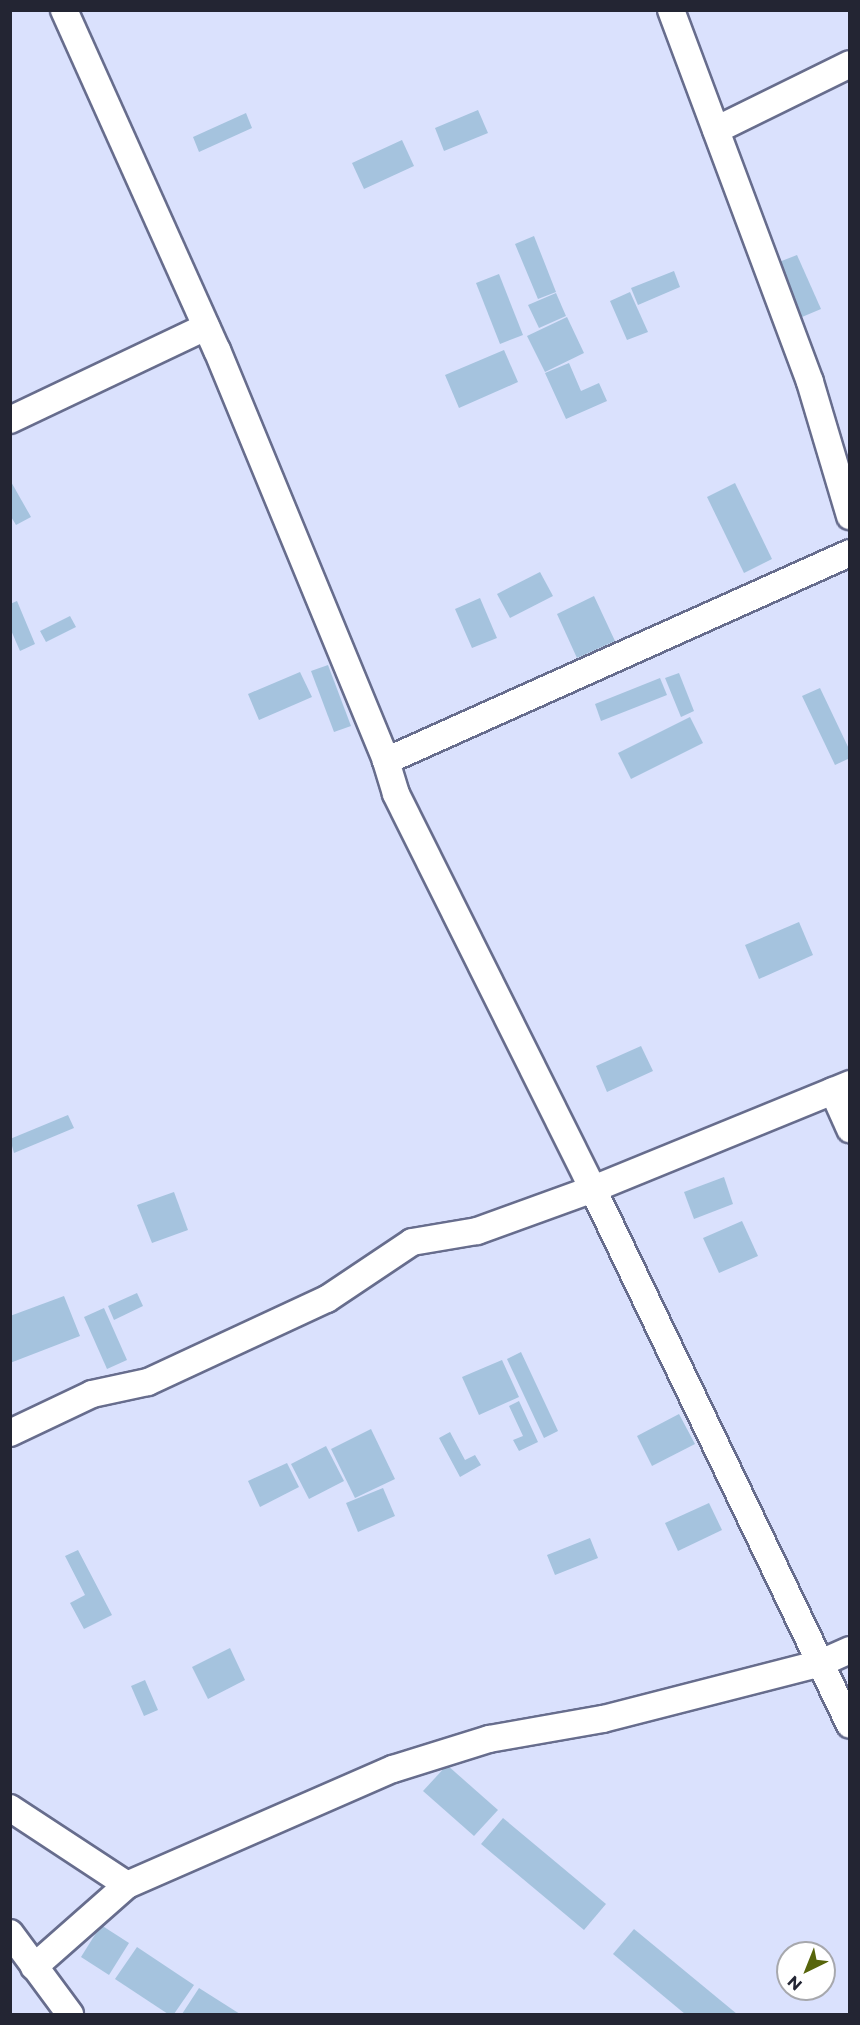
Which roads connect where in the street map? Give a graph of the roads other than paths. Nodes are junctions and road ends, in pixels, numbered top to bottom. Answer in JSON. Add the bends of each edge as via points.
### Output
{"nodes":[{"id":1,"x":64,"y":10,"type":"edge"},
{"id":2,"x":671,"y":10,"type":"edge"},
{"id":3,"x":849,"y":64,"type":"edge"},
{"id":4,"x":716,"y":130,"type":"junction"},
{"id":5,"x":206,"y":327,"type":"junction"},
{"id":6,"x":10,"y":420,"type":"edge"},
{"id":7,"x":849,"y":516,"type":"edge"},
{"id":8,"x":849,"y":553,"type":"edge"},
{"id":9,"x":386,"y":761,"type":"junction"},
{"id":10,"x":841,"y":1088,"type":"edge"},
{"id":11,"x":849,"y":1129,"type":"edge"},
{"id":12,"x":592,"y":1189,"type":"junction"},
{"id":13,"x":10,"y":1433,"type":"edge"},
{"id":14,"x":849,"y":1650,"type":"edge"},
{"id":15,"x":821,"y":1663,"type":"junction"},
{"id":16,"x":849,"y":1725,"type":"edge"},
{"id":17,"x":10,"y":1808,"type":"edge"},
{"id":18,"x":127,"y":1885,"type":"junction"},
{"id":19,"x":10,"y":1933,"type":"edge"},
{"id":20,"x":34,"y":1967,"type":"junction"},
{"id":21,"x":70,"y":2014,"type":"edge"}],
"edges":[{"from":1,"to":5,"type":"street"},
{"from":2,"to":4,"type":"street"},
{"from":3,"to":4,"type":"street"},
{"from":4,"to":7,"type":"street","via":[[810,382]]},
{"from":5,"to":6,"type":"street"},
{"from":5,"to":9,"type":"street"},
{"from":8,"to":9,"type":"street"},
{"from":9,"to":12,"type":"street","via":[[396,794]]},
{"from":10,"to":11,"type":"street"},
{"from":10,"to":12,"type":"street"},
{"from":12,"to":13,"type":"street","via":[[477,1231],[412,1242],[327,1299],[148,1382],[92,1394]]},
{"from":12,"to":15,"type":"street"},
{"from":14,"to":15,"type":"street"},
{"from":15,"to":16,"type":"street"},
{"from":15,"to":18,"type":"street","via":[[603,1719],[489,1739],[393,1768]]},
{"from":17,"to":18,"type":"street"},
{"from":18,"to":20,"type":"street"},
{"from":19,"to":20,"type":"street"},
{"from":20,"to":21,"type":"street"}]}
